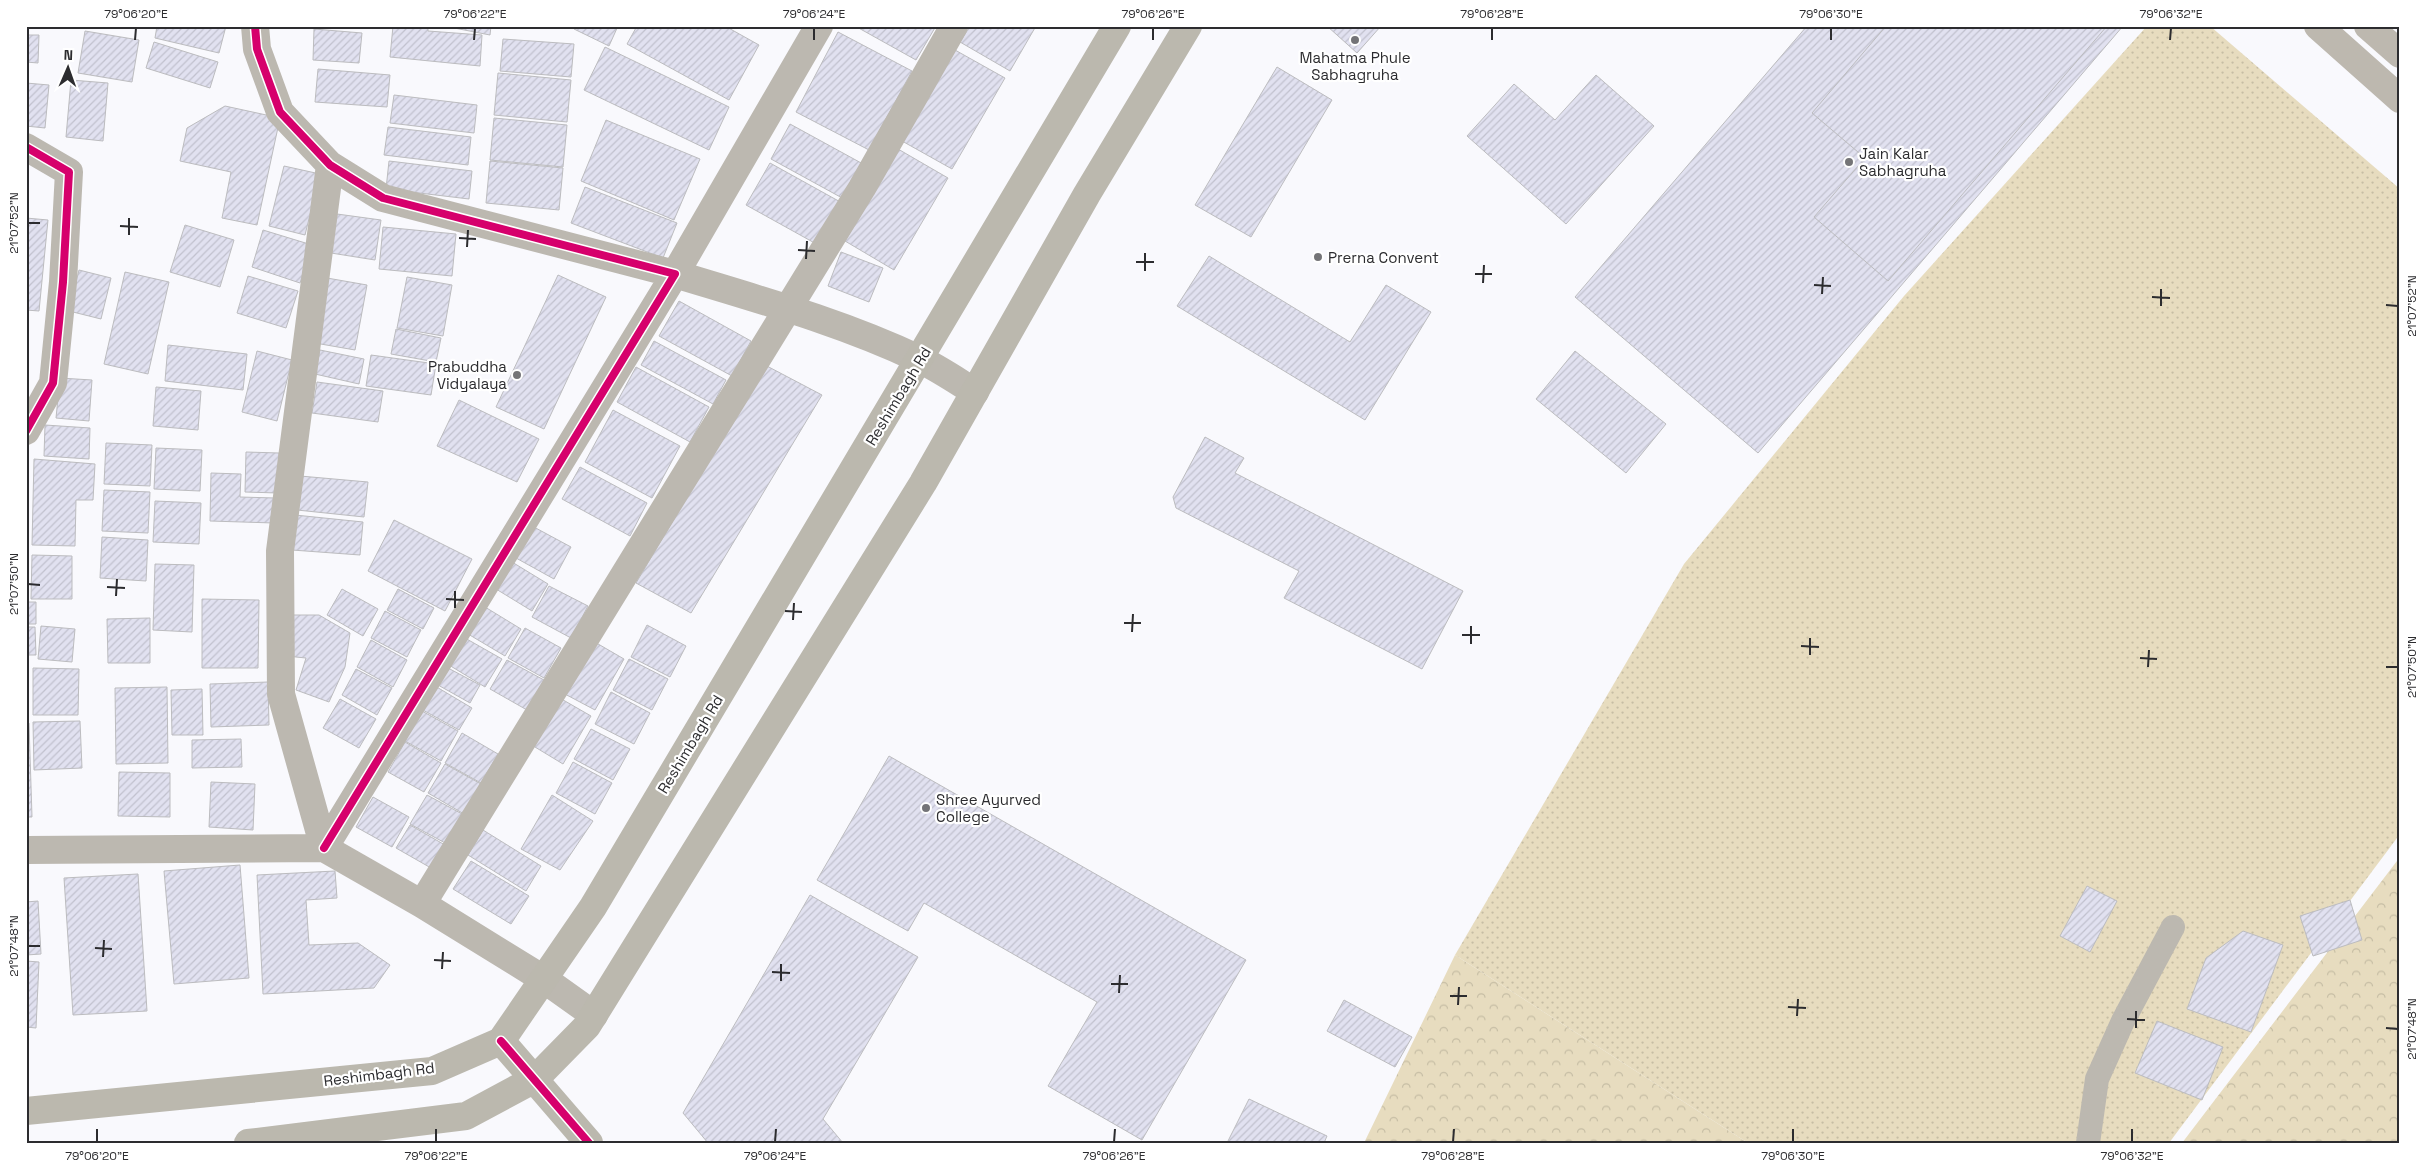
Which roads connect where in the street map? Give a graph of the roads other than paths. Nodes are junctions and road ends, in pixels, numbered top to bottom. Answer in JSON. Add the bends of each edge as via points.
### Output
{"nodes":[{"id":1,"x":255,"y":26,"type":"edge"},
{"id":2,"x":819,"y":26,"type":"edge"},
{"id":3,"x":954,"y":26,"type":"edge"},
{"id":4,"x":1117,"y":26,"type":"edge"},
{"id":5,"x":1188,"y":26,"type":"edge"},
{"id":6,"x":2318,"y":26,"type":"edge"},
{"id":7,"x":2368,"y":26,"type":"edge"},
{"id":8,"x":2400,"y":54,"type":"edge"},
{"id":9,"x":2400,"y":99,"type":"edge"},
{"id":10,"x":26,"y":147,"type":"edge"},
{"id":11,"x":330,"y":165,"type":"junction"},
{"id":12,"x":675,"y":274,"type":"junction"},
{"id":13,"x":786,"y":308,"type":"junction"},
{"id":14,"x":920,"y":359,"type":"junction"},
{"id":15,"x":975,"y":392,"type":"junction"},
{"id":16,"x":26,"y":431,"type":"edge"},
{"id":17,"x":324,"y":848,"type":"junction"},
{"id":18,"x":26,"y":850,"type":"edge"},
{"id":19,"x":422,"y":904,"type":"junction"},
{"id":20,"x":2173,"y":927,"type":"dead end"},
{"id":21,"x":545,"y":980,"type":"junction"},
{"id":22,"x":594,"y":1014,"type":"junction"},
{"id":23,"x":501,"y":1041,"type":"junction"},
{"id":24,"x":535,"y":1080,"type":"junction"},
{"id":25,"x":26,"y":1112,"type":"edge"},
{"id":26,"x":248,"y":1143,"type":"edge"},
{"id":27,"x":589,"y":1143,"type":"edge"},
{"id":28,"x":2088,"y":1143,"type":"edge"}],
"edges":[{"from":1,"to":11,"type":"street","via":[[257,49],[280,112]]},
{"from":2,"to":12,"type":"street"},
{"from":3,"to":13,"type":"street","via":[[862,188]]},
{"from":4,"to":14,"type":"main road","name":"Reshimbagh Rd"},
{"from":5,"to":15,"type":"main road","via":[[1087,194]]},
{"from":6,"to":9,"type":"main road"},
{"from":7,"to":8,"type":"main road"},
{"from":10,"to":16,"type":"street","via":[[69,172],[53,383]]},
{"from":11,"to":12,"type":"street","via":[[383,198]]},
{"from":11,"to":17,"type":"street","via":[[280,551],[281,694]]},
{"from":12,"to":13,"type":"street"},
{"from":12,"to":17,"type":"street"},
{"from":13,"to":14,"type":"street"},
{"from":13,"to":19,"type":"street"},
{"from":14,"to":15,"type":"street"},
{"from":14,"to":21,"type":"main road","name":"Reshimbagh Rd","via":[[593,906]]},
{"from":15,"to":22,"type":"main road","via":[[908,508]]},
{"from":17,"to":18,"type":"street"},
{"from":17,"to":19,"type":"street"},
{"from":19,"to":21,"type":"street"},
{"from":20,"to":28,"type":"lane","via":[[2123,1021],[2097,1079]]},
{"from":21,"to":22,"type":"street"},
{"from":21,"to":23,"type":"main road","name":"Reshimbagh Rd"},
{"from":22,"to":24,"type":"main road","via":[[587,1026]]},
{"from":23,"to":24,"type":"main road"},
{"from":23,"to":25,"type":"main road","name":"Reshimbagh Rd","via":[[432,1071]]},
{"from":24,"to":26,"type":"main road","via":[[466,1116]]},
{"from":24,"to":27,"type":"main road"}]}
